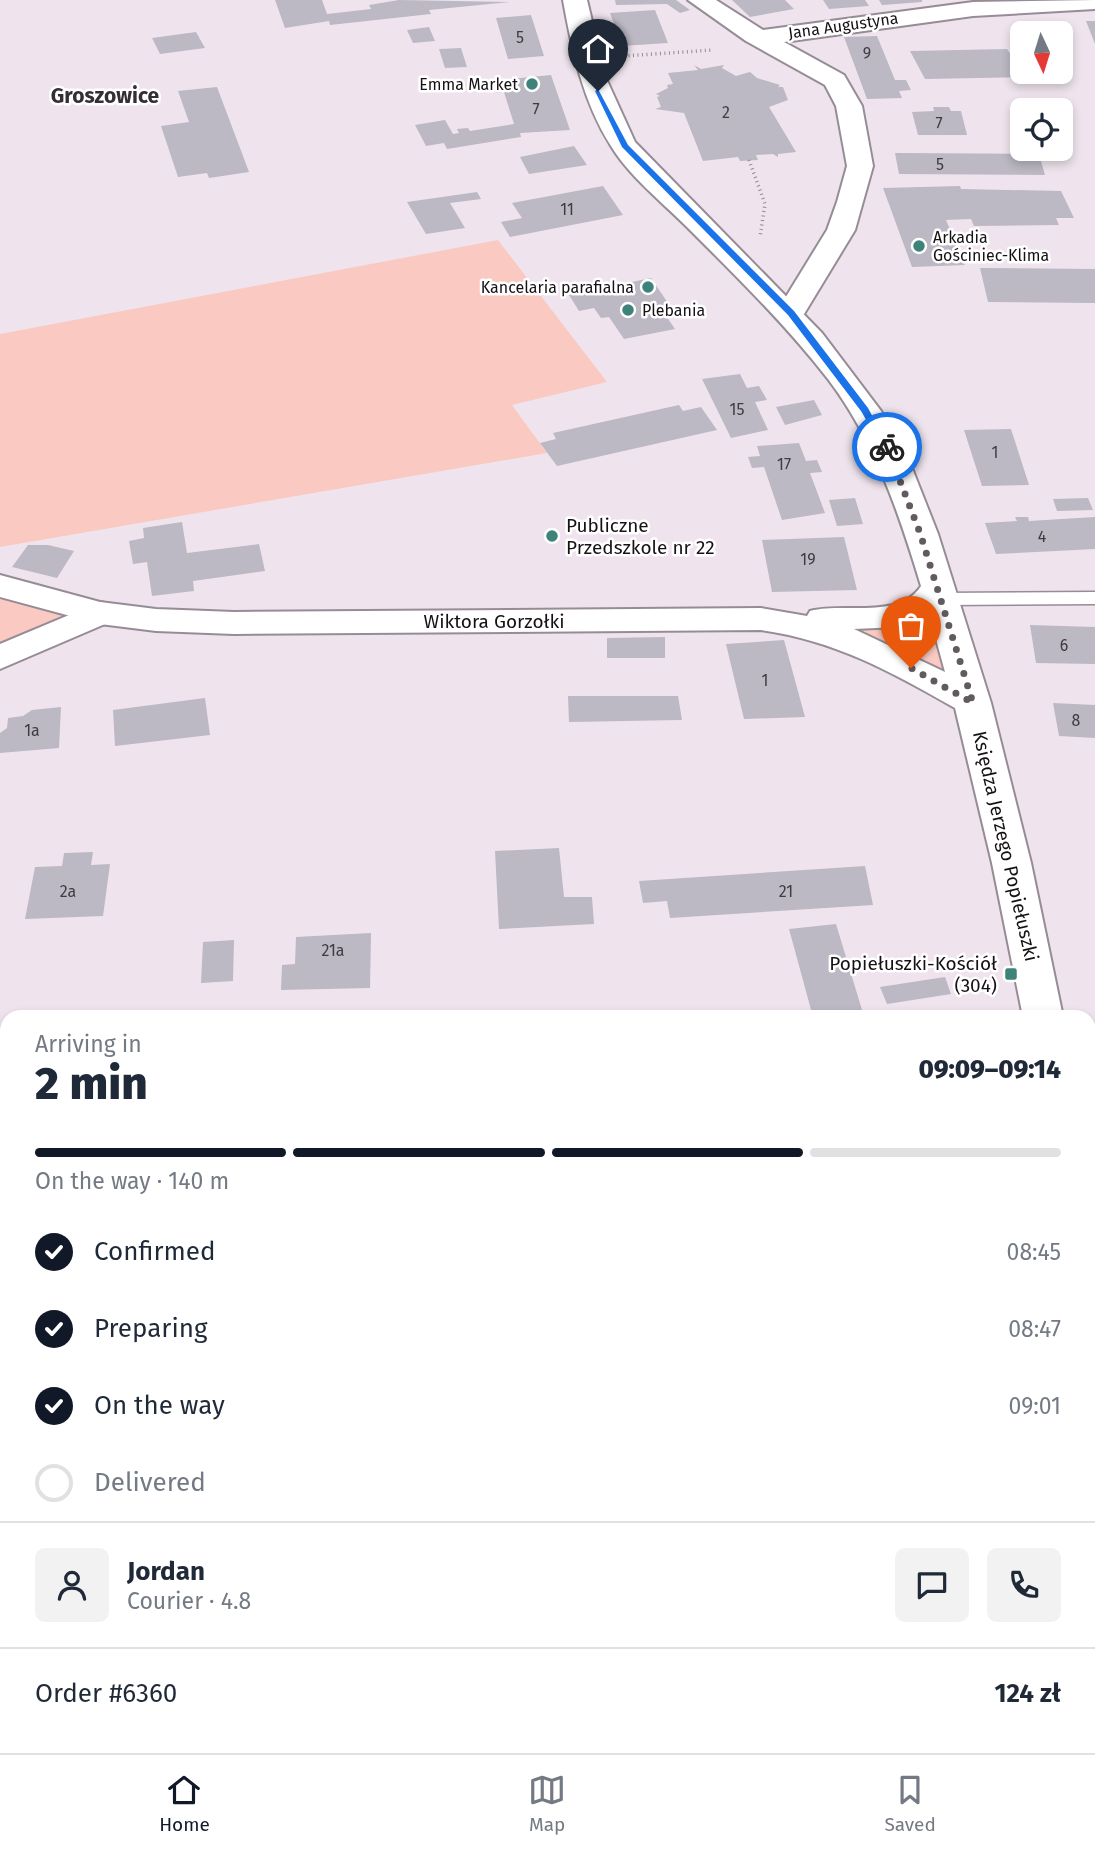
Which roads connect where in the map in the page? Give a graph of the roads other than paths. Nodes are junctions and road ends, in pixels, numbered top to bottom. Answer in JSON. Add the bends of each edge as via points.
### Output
{"nodes":[{"id":1,"x":575,"y":0,"type":"edge"},
{"id":2,"x":700,"y":0,"type":"edge"},
{"id":3,"x":1095,"y":2,"type":"edge"},
{"id":4,"x":766,"y":42,"type":"junction"},
{"id":5,"x":791,"y":313,"type":"junction"},
{"id":6,"x":0,"y":586,"type":"edge"},
{"id":7,"x":939,"y":592,"type":"junction"},
{"id":8,"x":1095,"y":598,"type":"edge"},
{"id":9,"x":100,"y":613,"type":"junction"},
{"id":10,"x":761,"y":619,"type":"junction"},
{"id":11,"x":0,"y":658,"type":"edge"},
{"id":12,"x":973,"y":703,"type":"junction"},
{"id":13,"x":1042,"y":1010,"type":"edge"}],
"edges":[{"from":1,"to":5,"type":"main road","name":"Księdza Jerzego Popiełuszki","via":[[587,58],[624,146]]},
{"from":2,"to":4,"type":"main road"},
{"from":3,"to":4,"type":"main road","name":"Jana Augustyna","via":[[973,9]]},
{"from":4,"to":5,"type":"main road","via":[[835,80],[858,141],[860,166],[841,230]]},
{"from":5,"to":7,"type":"main road","name":"Księdza Jerzego Popiełuszki","via":[[882,438],[897,468]]},
{"from":6,"to":9,"type":"main road","name":"Wiktora Gorzołki"},
{"from":7,"to":8,"type":"lane"},
{"from":7,"to":10,"type":"main road","via":[[925,606],[899,617]]},
{"from":7,"to":12,"type":"main road","name":"Księdza Jerzego Popiełuszki"},
{"from":9,"to":10,"type":"main road","name":"Wiktora Gorzołki","via":[[234,623]]},
{"from":9,"to":11,"type":"main road"},
{"from":10,"to":12,"type":"main road","name":"Wiktora Gorzołki","via":[[799,623],[869,645]]},
{"from":12,"to":13,"type":"main road","name":"Księdza Jerzego Popiełuszki"}]}
